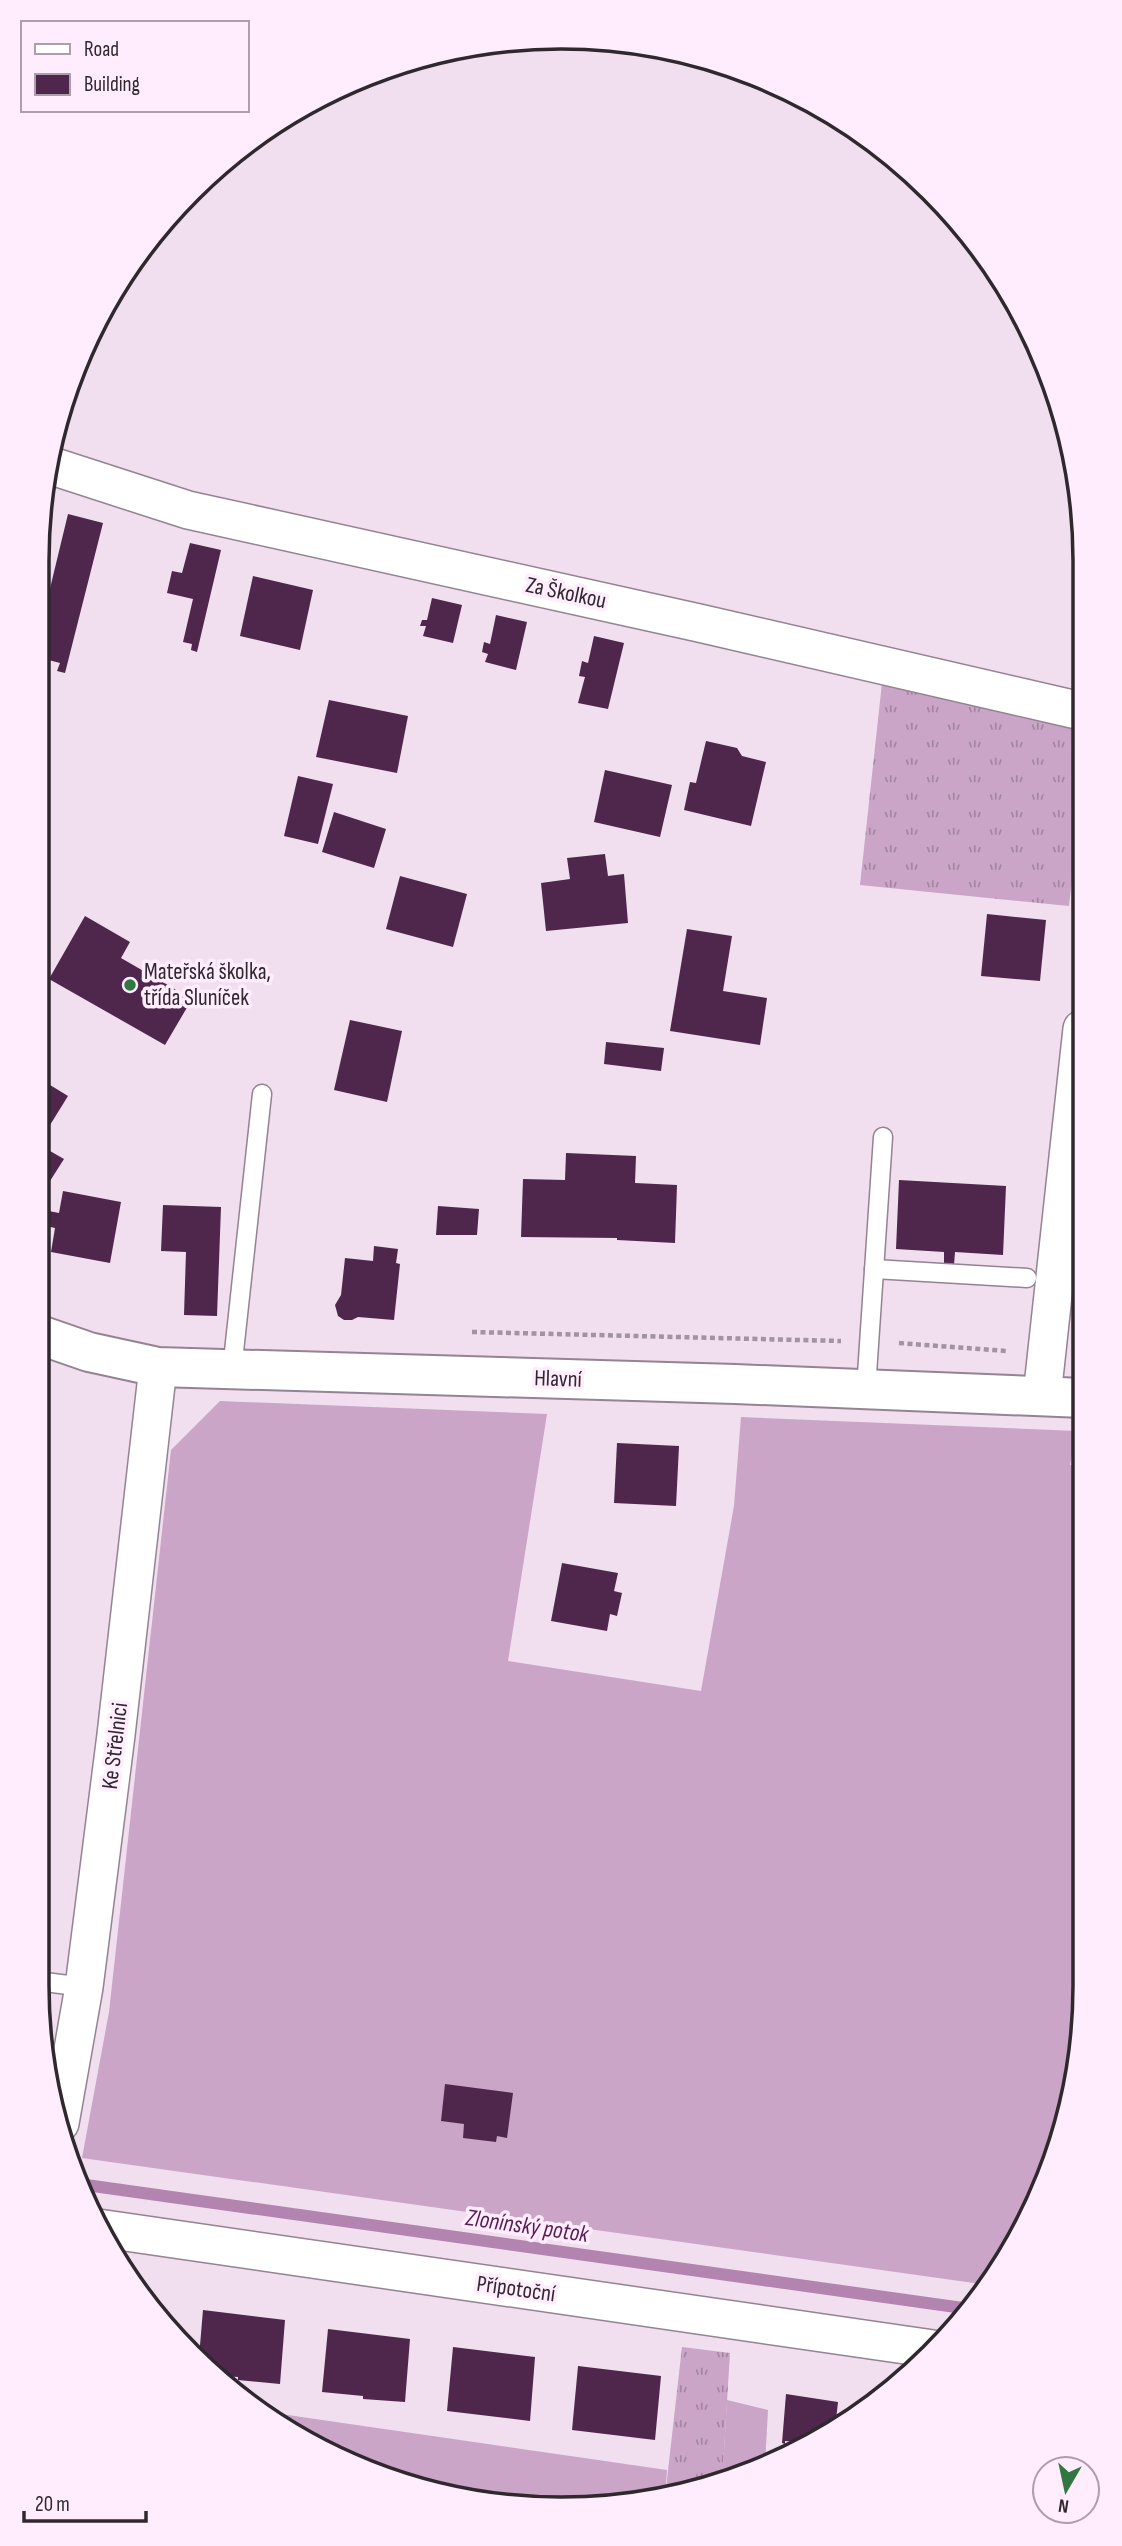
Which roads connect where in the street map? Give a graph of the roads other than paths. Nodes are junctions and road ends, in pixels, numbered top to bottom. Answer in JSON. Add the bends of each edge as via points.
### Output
{"nodes":[{"id":1,"x":58,"y":468,"type":"edge"},
{"id":2,"x":1073,"y":709,"type":"edge"},
{"id":3,"x":262,"y":1094,"type":"dead end"},
{"id":4,"x":1073,"y":1112,"type":"edge"},
{"id":5,"x":883,"y":1137,"type":"dead end"},
{"id":6,"x":874,"y":1269,"type":"junction"},
{"id":7,"x":1027,"y":1278,"type":"dead end"},
{"id":8,"x":49,"y":1338,"type":"edge"},
{"id":9,"x":158,"y":1367,"type":"junction"},
{"id":10,"x":232,"y":1370,"type":"junction"},
{"id":11,"x":866,"y":1389,"type":"junction"},
{"id":12,"x":1042,"y":1396,"type":"junction"},
{"id":13,"x":1073,"y":1398,"type":"edge"},
{"id":14,"x":49,"y":1983,"type":"edge"},
{"id":15,"x":84,"y":1987,"type":"junction"},
{"id":16,"x":63,"y":2105,"type":"edge"},
{"id":17,"x":112,"y":2230,"type":"edge"},
{"id":18,"x":923,"y":2347,"type":"edge"}],
"edges":[{"from":1,"to":2,"type":"street","name":"Za Školkou","via":[[188,510]]},
{"from":3,"to":10,"type":"lane"},
{"from":4,"to":12,"type":"street"},
{"from":5,"to":6,"type":"lane"},
{"from":6,"to":7,"type":"lane"},
{"from":6,"to":11,"type":"lane"},
{"from":8,"to":9,"type":"street","name":"Hlavní"},
{"from":9,"to":10,"type":"street","name":"Hlavní"},
{"from":9,"to":15,"type":"street","name":"Ke Střelnici"},
{"from":10,"to":11,"type":"street","name":"Hlavní"},
{"from":11,"to":12,"type":"street","name":"Hlavní"},
{"from":12,"to":13,"type":"street","name":"Hlavní"},
{"from":14,"to":15,"type":"lane"},
{"from":15,"to":16,"type":"street","name":"Ke Střelnici"},
{"from":17,"to":18,"type":"street","name":"Přípotoční"}]}
